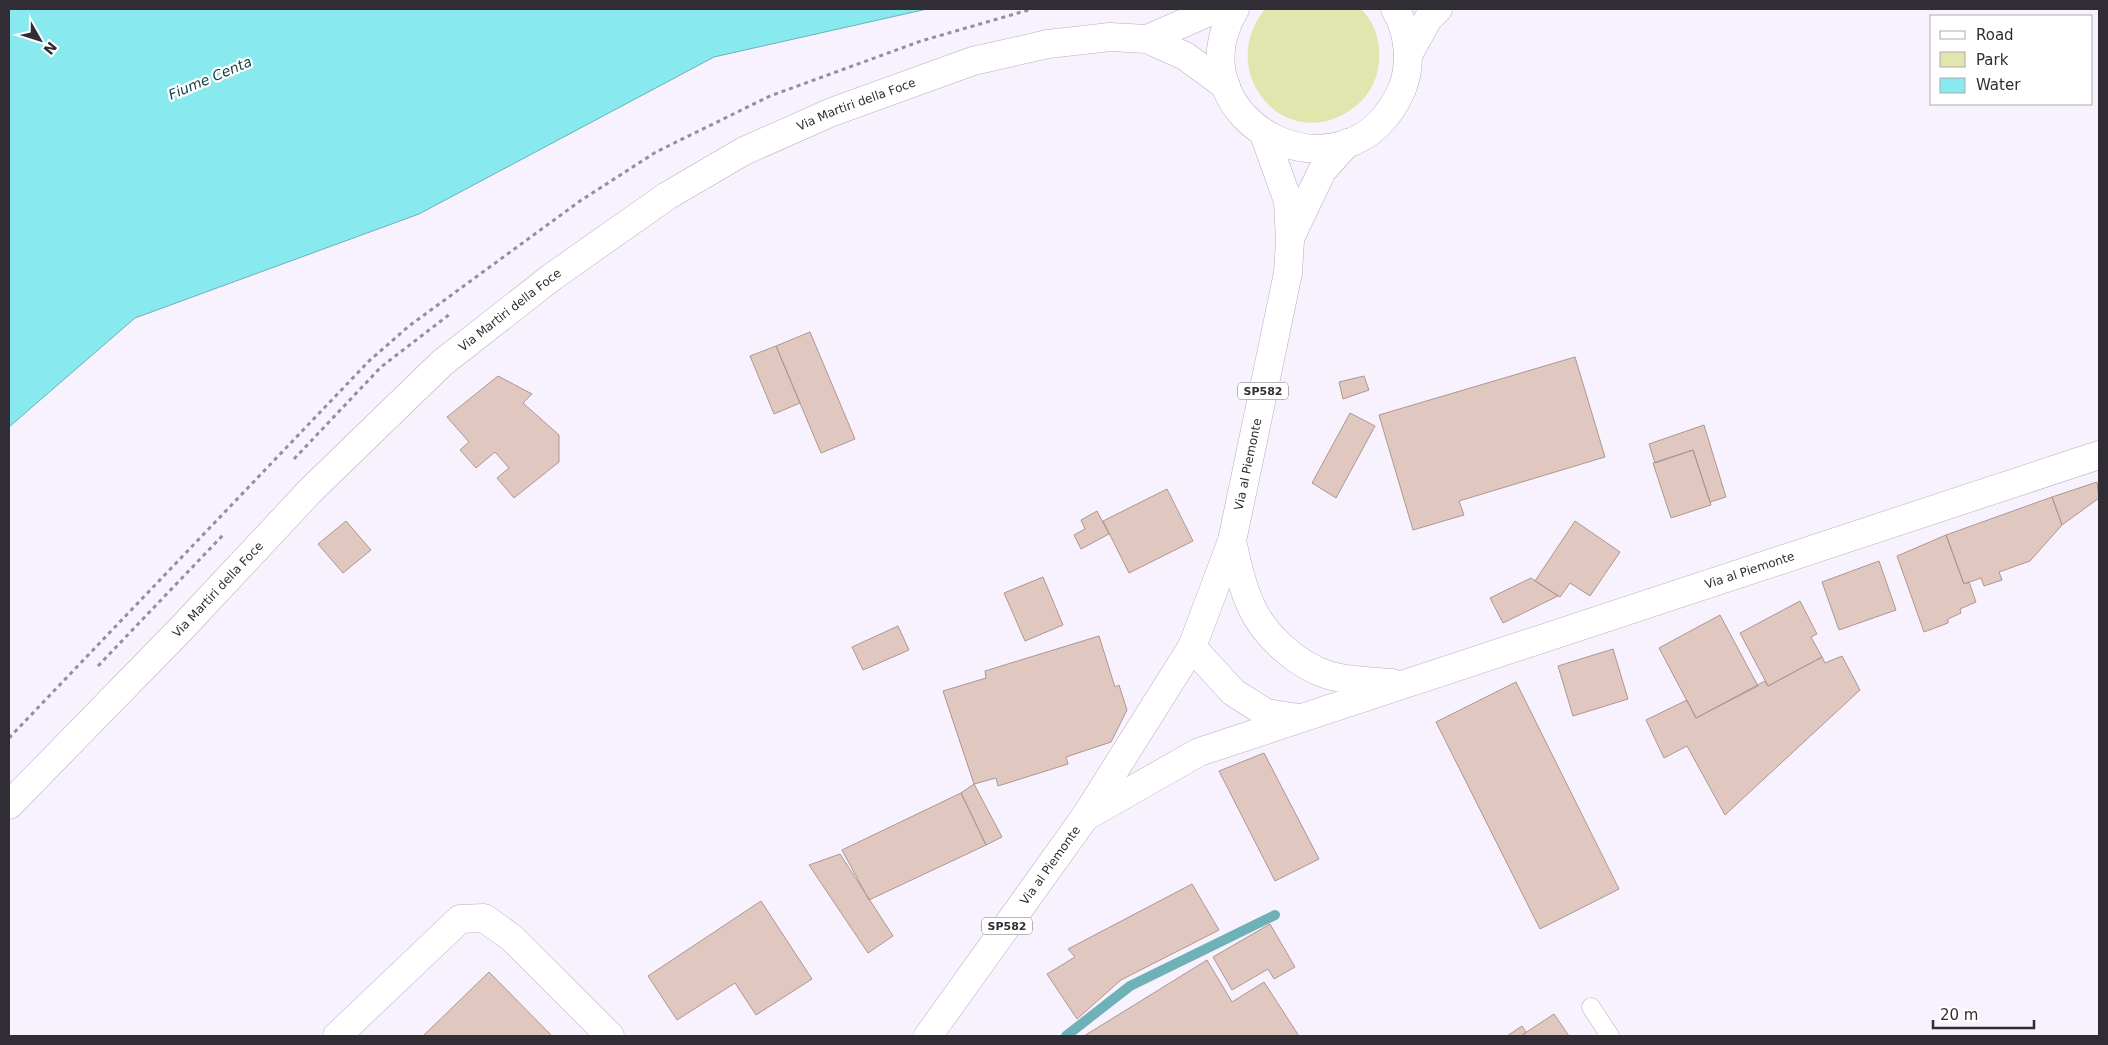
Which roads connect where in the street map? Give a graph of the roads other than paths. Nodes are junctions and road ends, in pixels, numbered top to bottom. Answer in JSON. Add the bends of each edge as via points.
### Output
{"nodes":[{"id":1,"x":1216,"y":9,"type":"edge"},
{"id":2,"x":1234,"y":9,"type":"edge"},
{"id":3,"x":1395,"y":9,"type":"edge"},
{"id":4,"x":1438,"y":9,"type":"edge"},
{"id":5,"x":1147,"y":40,"type":"junction"},
{"id":6,"x":1408,"y":55,"type":"junction"},
{"id":7,"x":1226,"y":86,"type":"junction"},
{"id":8,"x":1264,"y":134,"type":"junction"},
{"id":9,"x":1347,"y":143,"type":"junction"},
{"id":10,"x":1290,"y":240,"type":"junction"},
{"id":11,"x":2099,"y":455,"type":"edge"},
{"id":12,"x":1232,"y":541,"type":"junction"},
{"id":13,"x":1192,"y":648,"type":"junction"},
{"id":14,"x":1399,"y":684,"type":"junction"},
{"id":15,"x":1299,"y":718,"type":"junction"},
{"id":16,"x":9,"y":804,"type":"edge"},
{"id":17,"x":1085,"y":816,"type":"junction"},
{"id":18,"x":1590,"y":1007,"type":"dead end"},
{"id":19,"x":337,"y":1036,"type":"edge"},
{"id":20,"x":610,"y":1036,"type":"edge"},
{"id":21,"x":928,"y":1036,"type":"edge"},
{"id":22,"x":1610,"y":1036,"type":"edge"}],
"edges":[{"from":1,"to":5,"type":"main road","name":"Via Martiri della Foce"},
{"from":2,"to":7,"type":"main road","via":[[1222,43]]},
{"from":3,"to":6,"type":"main road","via":[[1406,38]]},
{"from":4,"to":6,"type":"main road","via":[[1428,19]]},
{"from":5,"to":7,"type":"main road","name":"Via Martiri della Foce","via":[[1185,56]]},
{"from":5,"to":16,"type":"main road","name":"Via Martiri della Foce","via":[[1110,37],[1048,44],[973,61],[832,112],[744,151],[666,196],[552,277],[442,362],[311,490],[180,630]]},
{"from":6,"to":9,"type":"main road","via":[[1403,86],[1388,113],[1366,134]]},
{"from":7,"to":8,"type":"main road","via":[[1238,110]]},
{"from":8,"to":9,"type":"main road","via":[[1280,142],[1306,148],[1327,148]]},
{"from":8,"to":10,"type":"main road","name":"Via al Piemonte","number":"SP582","via":[[1288,201]]},
{"from":9,"to":10,"type":"main road","name":"Via al Piemonte","number":"SP582","via":[[1322,171]]},
{"from":10,"to":12,"type":"main road","name":"Via al Piemonte","number":"SP582","via":[[1288,273]]},
{"from":11,"to":14,"type":"main road","name":"Via al Piemonte"},
{"from":12,"to":13,"type":"main road","name":"Via al Piemonte","number":"SP582"},
{"from":12,"to":14,"type":"main road","name":"Via al Piemonte","via":[[1252,609],[1278,643],[1300,662],[1328,675]]},
{"from":13,"to":15,"type":"main road","name":"Via al Piemonte","via":[[1233,692],[1266,713]]},
{"from":13,"to":17,"type":"main road","name":"Via al Piemonte","number":"SP582"},
{"from":14,"to":15,"type":"main road","name":"Via al Piemonte"},
{"from":15,"to":17,"type":"main road","name":"Via al Piemonte","via":[[1199,752]]},
{"from":17,"to":21,"type":"main road","name":"Via al Piemonte","number":"SP582"},
{"from":18,"to":22,"type":"lane"},
{"from":19,"to":20,"type":"main road","via":[[460,919],[484,918],[512,938]]}]}
